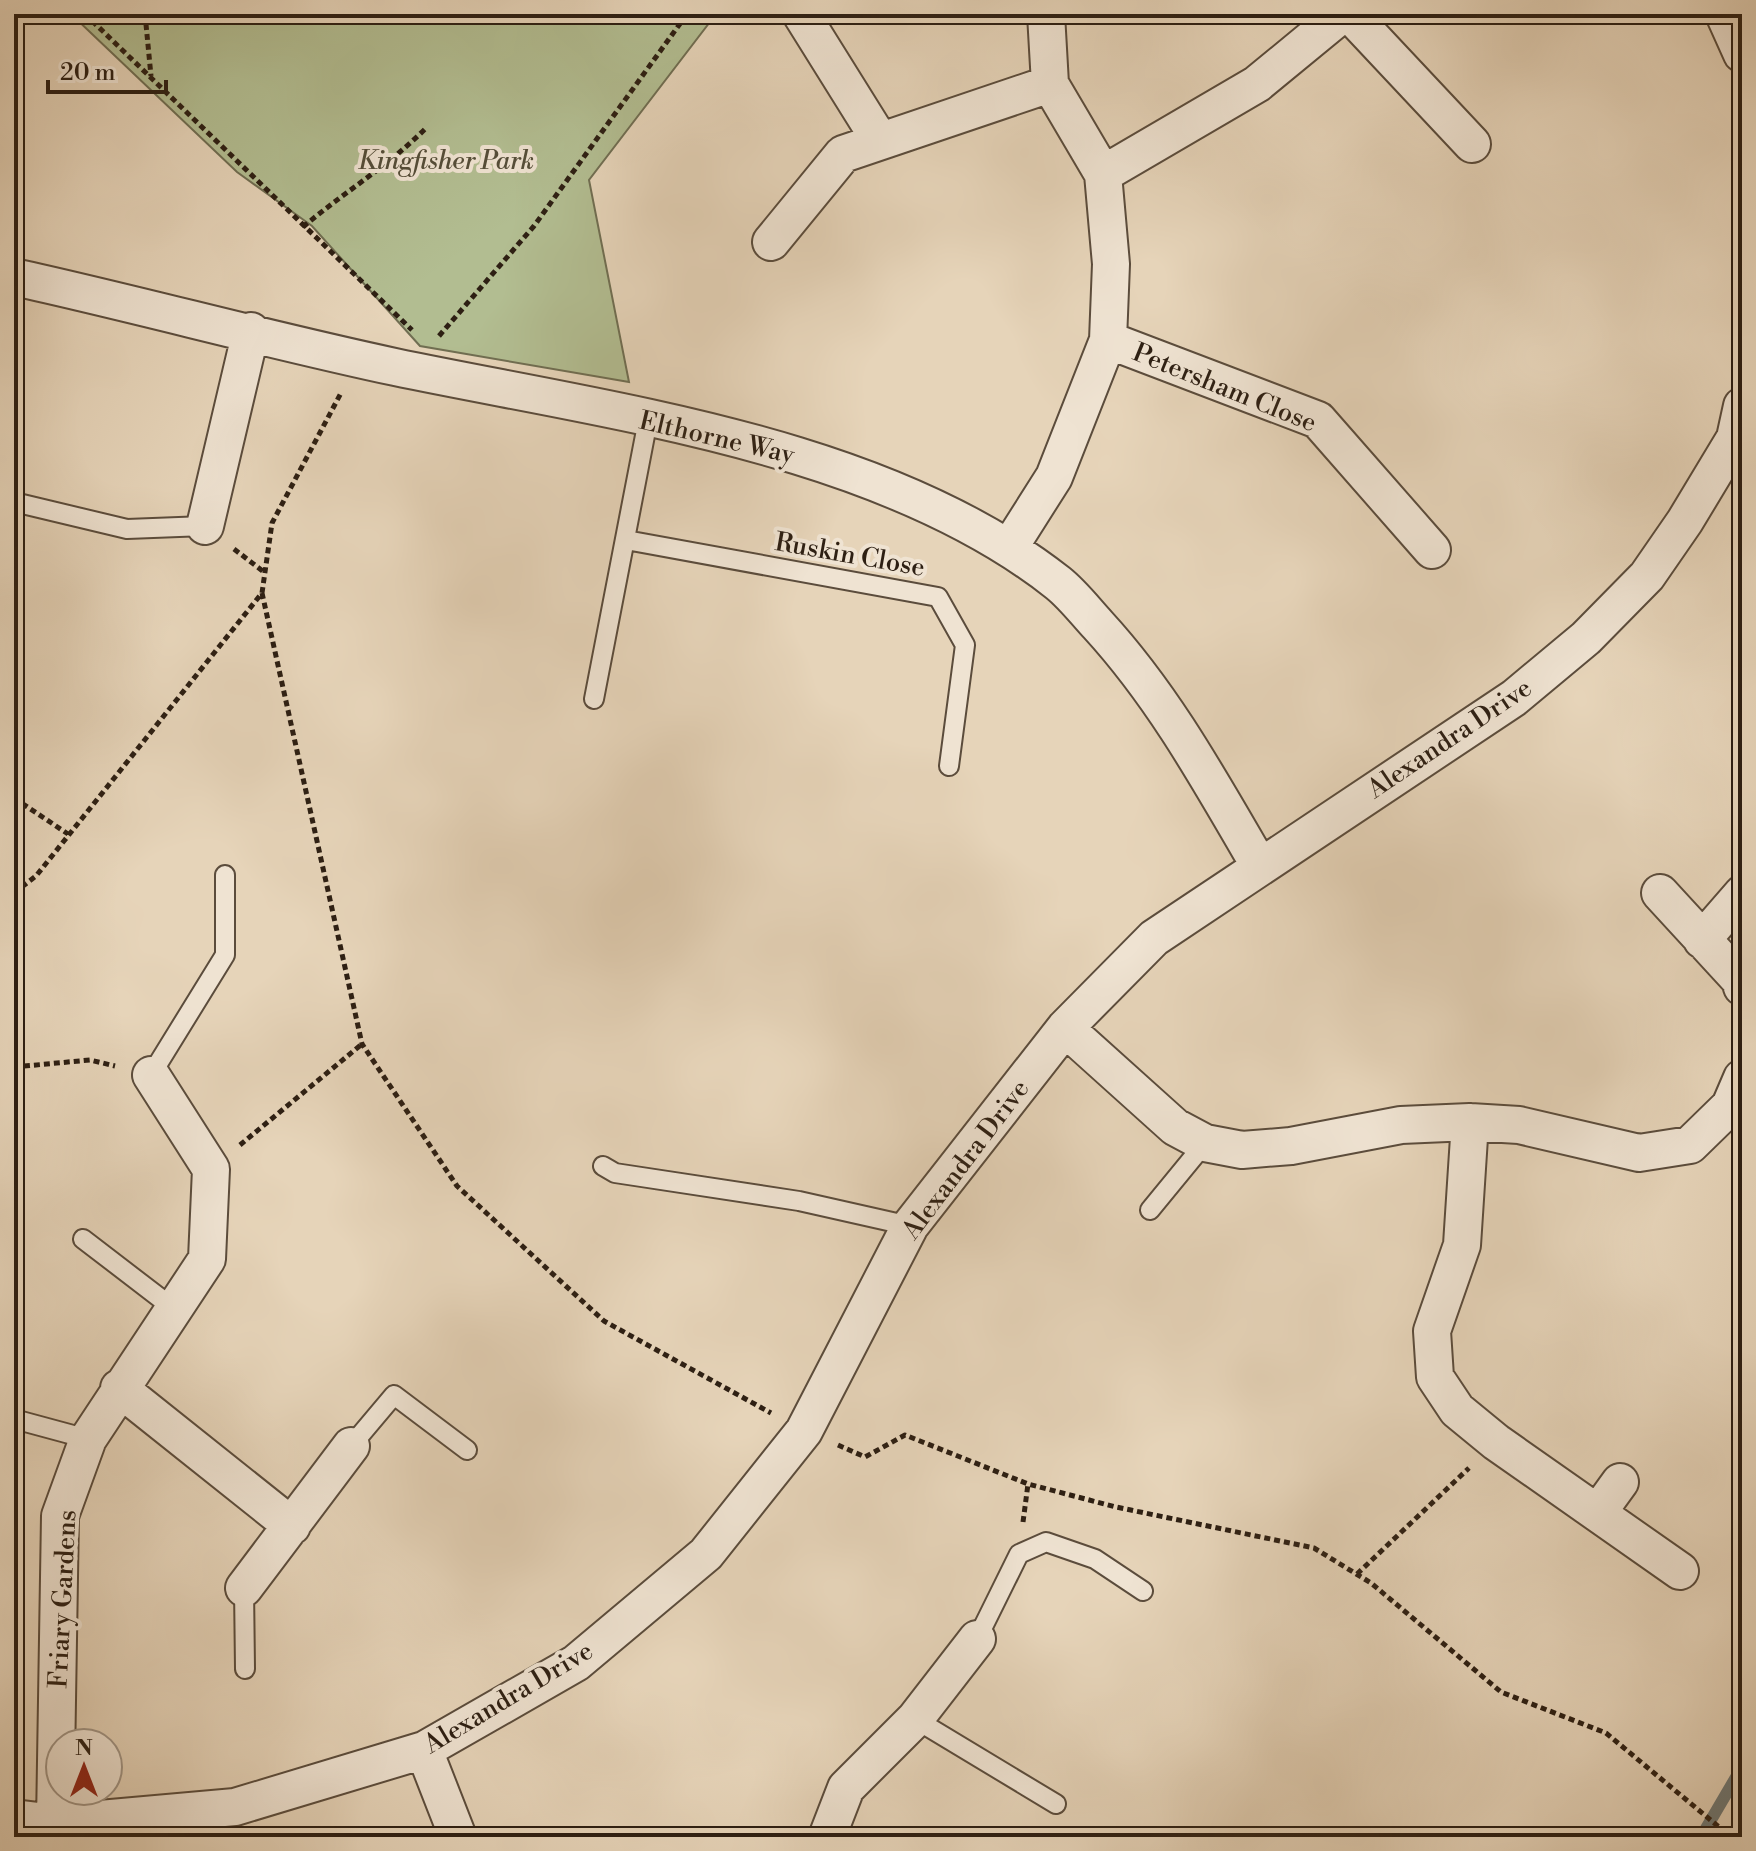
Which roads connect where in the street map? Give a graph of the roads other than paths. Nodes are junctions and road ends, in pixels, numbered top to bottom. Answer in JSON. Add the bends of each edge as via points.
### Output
{"nodes":[{"id":1,"x":801,"y":14,"type":"edge"},
{"id":2,"x":1046,"y":14,"type":"edge"},
{"id":3,"x":1342,"y":14,"type":"edge"},
{"id":4,"x":1350,"y":14,"type":"edge"},
{"id":5,"x":1724,"y":14,"type":"edge"},
{"id":6,"x":1742,"y":54,"type":"edge"},
{"id":7,"x":1050,"y":84,"type":"junction"},
{"id":8,"x":879,"y":139,"type":"junction"},
{"id":9,"x":1472,"y":144,"type":"dead end"},
{"id":10,"x":1103,"y":174,"type":"junction"},
{"id":11,"x":771,"y":242,"type":"dead end"},
{"id":12,"x":14,"y":277,"type":"edge"},
{"id":13,"x":251,"y":331,"type":"junction"},
{"id":14,"x":1108,"y":340,"type":"junction"},
{"id":15,"x":1742,"y":406,"type":"edge"},
{"id":16,"x":648,"y":420,"type":"junction"},
{"id":17,"x":14,"y":502,"type":"edge"},
{"id":18,"x":205,"y":526,"type":"joint"},
{"id":19,"x":626,"y":540,"type":"junction"},
{"id":20,"x":1009,"y":548,"type":"junction"},
{"id":21,"x":1432,"y":550,"type":"dead end"},
{"id":22,"x":594,"y":699,"type":"dead end"},
{"id":23,"x":949,"y":766,"type":"dead end"},
{"id":24,"x":1259,"y":865,"type":"junction"},
{"id":25,"x":225,"y":875,"type":"dead end"},
{"id":26,"x":1660,"y":893,"type":"dead end"},
{"id":27,"x":1742,"y":894,"type":"edge"},
{"id":28,"x":1702,"y":940,"type":"junction"},
{"id":29,"x":1742,"y":987,"type":"edge"},
{"id":30,"x":1065,"y":1028,"type":"junction"},
{"id":31,"x":151,"y":1075,"type":"joint"},
{"id":32,"x":1742,"y":1078,"type":"edge"},
{"id":33,"x":1470,"y":1122,"type":"junction"},
{"id":34,"x":1205,"y":1143,"type":"junction"},
{"id":35,"x":603,"y":1166,"type":"dead end"},
{"id":36,"x":1150,"y":1210,"type":"dead end"},
{"id":37,"x":910,"y":1226,"type":"junction"},
{"id":38,"x":83,"y":1239,"type":"dead end"},
{"id":39,"x":173,"y":1308,"type":"junction"},
{"id":40,"x":119,"y":1388,"type":"junction"},
{"id":41,"x":14,"y":1419,"type":"edge"},
{"id":42,"x":88,"y":1439,"type":"junction"},
{"id":43,"x":351,"y":1446,"type":"joint"},
{"id":44,"x":467,"y":1450,"type":"dead end"},
{"id":45,"x":1620,"y":1482,"type":"dead end"},
{"id":46,"x":1599,"y":1511,"type":"junction"},
{"id":47,"x":292,"y":1526,"type":"junction"},
{"id":48,"x":1680,"y":1571,"type":"dead end"},
{"id":49,"x":244,"y":1588,"type":"joint"},
{"id":50,"x":1143,"y":1591,"type":"dead end"},
{"id":51,"x":977,"y":1639,"type":"joint"},
{"id":52,"x":245,"y":1669,"type":"dead end"},
{"id":53,"x":915,"y":1719,"type":"junction"},
{"id":54,"x":424,"y":1750,"type":"junction"},
{"id":55,"x":1056,"y":1804,"type":"dead end"},
{"id":56,"x":14,"y":1818,"type":"edge"},
{"id":57,"x":55,"y":1823,"type":"junction"},
{"id":58,"x":458,"y":1837,"type":"edge"},
{"id":59,"x":827,"y":1837,"type":"edge"}],
"edges":[{"from":1,"to":8,"type":"street"},
{"from":2,"to":7,"type":"street"},
{"from":3,"to":10,"type":"street","via":[[1257,84]]},
{"from":4,"to":9,"type":"street"},
{"from":5,"to":6,"type":"street"},
{"from":7,"to":8,"type":"street"},
{"from":7,"to":10,"type":"street","name":"Petersham Close"},
{"from":8,"to":11,"type":"street","via":[[843,154]]},
{"from":10,"to":14,"type":"street","name":"Petersham Close","via":[[1111,264]]},
{"from":12,"to":13,"type":"street","name":"Elthorne Way"},
{"from":13,"to":16,"type":"street","name":"Elthorne Way"},
{"from":13,"to":18,"type":"street"},
{"from":14,"to":20,"type":"street","name":"Petersham Close","via":[[1054,477]]},
{"from":14,"to":21,"type":"street","name":"Petersham Close","via":[[1318,420]]},
{"from":15,"to":24,"type":"street","name":"Alexandra Drive","via":[[1735,438],[1685,521],[1647,576],[1586,638],[1514,698]]},
{"from":16,"to":19,"type":"lane"},
{"from":16,"to":20,"type":"street","name":"Elthorne Way","via":[[749,441],[844,470]]},
{"from":17,"to":18,"type":"lane","via":[[127,529]]},
{"from":19,"to":22,"type":"lane"},
{"from":19,"to":23,"type":"lane","name":"Ruskin Close","via":[[938,597],[965,645]]},
{"from":20,"to":24,"type":"street","name":"Elthorne Way","via":[[1061,585],[1120,649],[1174,720]]},
{"from":24,"to":30,"type":"street","name":"Alexandra Drive","via":[[1154,938]]},
{"from":25,"to":31,"type":"lane","via":[[225,955]]},
{"from":26,"to":28,"type":"street"},
{"from":27,"to":28,"type":"street"},
{"from":28,"to":29,"type":"street"},
{"from":30,"to":34,"type":"street","via":[[1175,1127]]},
{"from":30,"to":37,"type":"street","name":"Alexandra Drive"},
{"from":31,"to":39,"type":"street","name":"Friary Gardens","via":[[211,1169],[207,1259]]},
{"from":32,"to":33,"type":"street","via":[[1730,1106],[1690,1145],[1639,1153],[1519,1125]]},
{"from":33,"to":34,"type":"street","via":[[1401,1125],[1242,1150]]},
{"from":33,"to":46,"type":"street","via":[[1462,1245],[1432,1331],[1435,1377],[1457,1410],[1496,1442]]},
{"from":34,"to":36,"type":"lane"},
{"from":35,"to":37,"type":"lane","via":[[615,1173],[799,1201]]},
{"from":37,"to":54,"type":"street","name":"Alexandra Drive","via":[[804,1431],[706,1554],[576,1663]]},
{"from":38,"to":39,"type":"lane"},
{"from":39,"to":40,"type":"street","name":"Friary Gardens"},
{"from":40,"to":42,"type":"street","name":"Friary Gardens"},
{"from":40,"to":47,"type":"street"},
{"from":41,"to":42,"type":"lane"},
{"from":42,"to":57,"type":"street","name":"Friary Gardens","via":[[60,1516]]},
{"from":43,"to":44,"type":"lane","via":[[394,1395]]},
{"from":43,"to":47,"type":"street"},
{"from":45,"to":46,"type":"street"},
{"from":46,"to":48,"type":"street"},
{"from":47,"to":49,"type":"street"},
{"from":49,"to":52,"type":"lane"},
{"from":50,"to":51,"type":"lane","via":[[1095,1559],[1046,1542],[1019,1554]]},
{"from":51,"to":53,"type":"street"},
{"from":53,"to":55,"type":"lane"},
{"from":53,"to":59,"type":"street","via":[[846,1788]]},
{"from":54,"to":57,"type":"street","name":"Alexandra Drive","via":[[235,1807]]},
{"from":54,"to":58,"type":"street"},
{"from":56,"to":57,"type":"street","name":"Alexandra Drive"}]}
